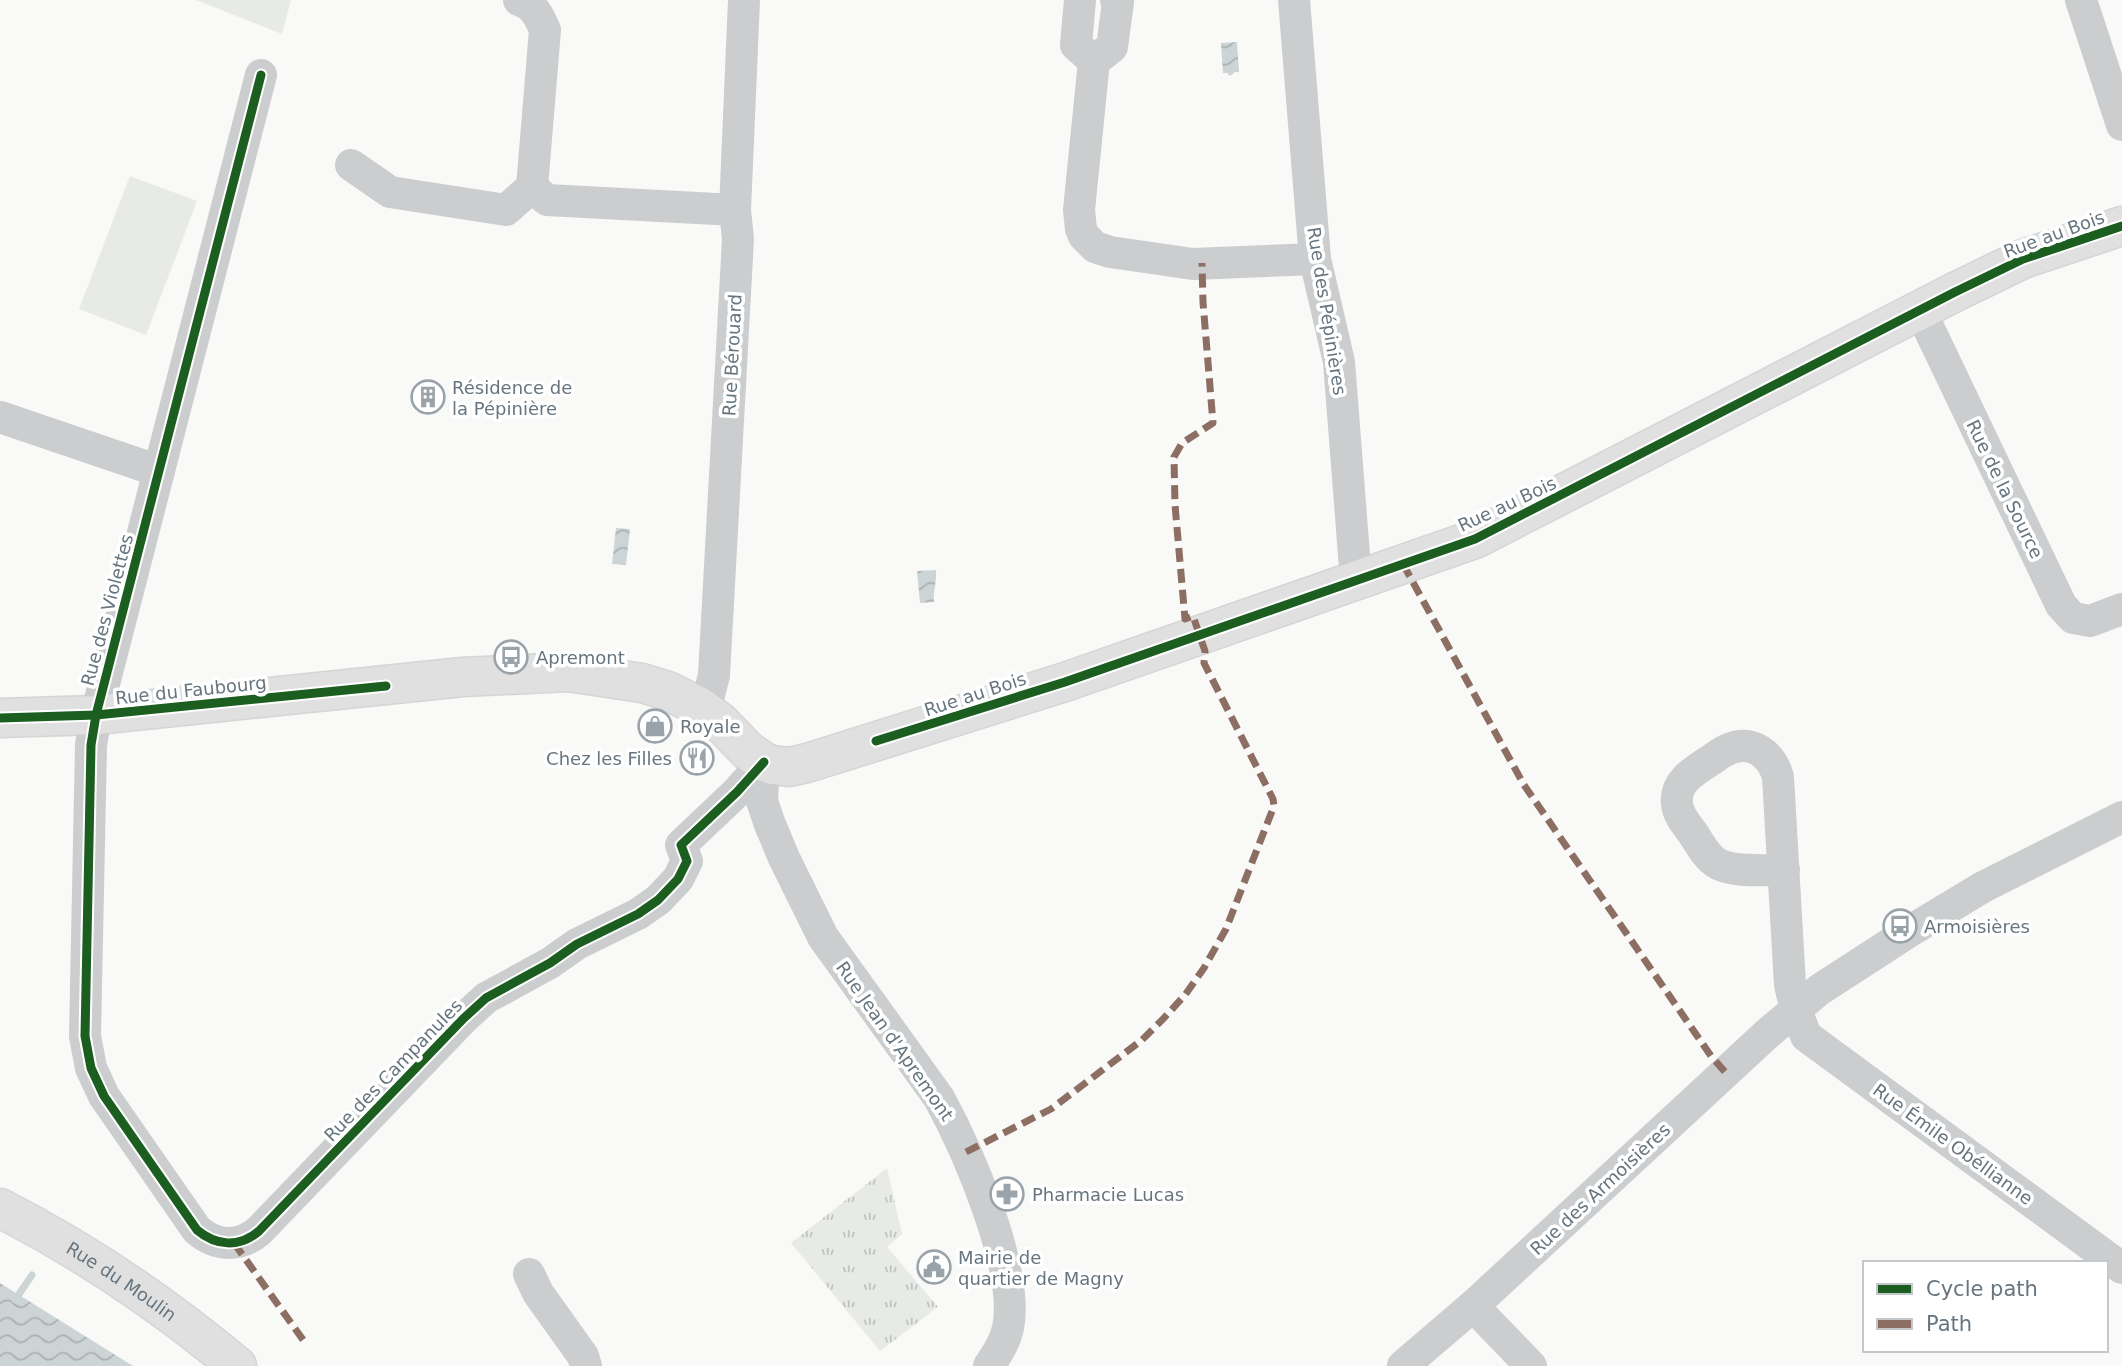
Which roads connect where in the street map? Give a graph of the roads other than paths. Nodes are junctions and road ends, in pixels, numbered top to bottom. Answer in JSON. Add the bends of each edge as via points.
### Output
{"nodes":[{"id":1,"x":519,"y":0,"type":"edge"},
{"id":2,"x":744,"y":0,"type":"edge"},
{"id":3,"x":1080,"y":0,"type":"edge"},
{"id":4,"x":1115,"y":0,"type":"edge"},
{"id":5,"x":1294,"y":0,"type":"edge"},
{"id":6,"x":2081,"y":0,"type":"edge"},
{"id":7,"x":1094,"y":61,"type":"junction"},
{"id":8,"x":261,"y":75,"type":"dead end"},
{"id":9,"x":2122,"y":125,"type":"edge"},
{"id":10,"x":351,"y":165,"type":"dead end"},
{"id":11,"x":532,"y":187,"type":"junction"},
{"id":12,"x":735,"y":210,"type":"junction"},
{"id":13,"x":2122,"y":226,"type":"edge"},
{"id":14,"x":1315,"y":259,"type":"junction"},
{"id":15,"x":1920,"y":310,"type":"junction"},
{"id":16,"x":0,"y":417,"type":"edge"},
{"id":17,"x":159,"y":471,"type":"junction"},
{"id":18,"x":1356,"y":580,"type":"junction"},
{"id":19,"x":2122,"y":609,"type":"edge"},
{"id":20,"x":700,"y":707,"type":"junction"},
{"id":21,"x":96,"y":715,"type":"junction"},
{"id":22,"x":0,"y":718,"type":"edge"},
{"id":23,"x":764,"y":762,"type":"junction"},
{"id":24,"x":2122,"y":817,"type":"edge"},
{"id":25,"x":1784,"y":870,"type":"dead end"},
{"id":26,"x":1796,"y":1010,"type":"junction"},
{"id":27,"x":0,"y":1208,"type":"edge"},
{"id":28,"x":224,"y":1243,"type":"joint"},
{"id":29,"x":2122,"y":1268,"type":"edge"},
{"id":30,"x":529,"y":1274,"type":"dead end"},
{"id":31,"x":1473,"y":1306,"type":"junction"},
{"id":32,"x":237,"y":1366,"type":"edge"},
{"id":33,"x":586,"y":1366,"type":"edge"},
{"id":34,"x":989,"y":1366,"type":"edge"},
{"id":35,"x":1403,"y":1366,"type":"edge"},
{"id":36,"x":1531,"y":1366,"type":"edge"}],
"edges":[{"from":1,"to":11,"type":"street","via":[[539,14],[545,30]]},
{"from":2,"to":12,"type":"street","name":"Rue Bérouard"},
{"from":3,"to":7,"type":"street","via":[[1076,45]]},
{"from":4,"to":7,"type":"street","via":[[1112,47]]},
{"from":5,"to":14,"type":"street","name":"Rue des Pépinières"},
{"from":6,"to":9,"type":"street"},
{"from":7,"to":14,"type":"street","via":[[1079,210],[1080,229],[1095,247],[1193,264]]},
{"from":8,"to":17,"type":"street","name":"Rue des Violettes"},
{"from":10,"to":11,"type":"street","via":[[390,192],[506,210]]},
{"from":11,"to":12,"type":"street","via":[[547,200]]},
{"from":12,"to":20,"type":"street","name":"Rue Bérouard","via":[[738,239],[714,675]]},
{"from":13,"to":15,"type":"main road","name":"Rue au Bois","via":[[2023,259]]},
{"from":14,"to":18,"type":"street","name":"Rue des Pépinières","via":[[1339,362]]},
{"from":15,"to":18,"type":"main road","name":"Rue au Bois","via":[[1475,539]]},
{"from":15,"to":19,"type":"street","name":"Rue de la Source","via":[[2061,605],[2073,618],[2090,621]]},
{"from":16,"to":17,"type":"street"},
{"from":17,"to":21,"type":"street","name":"Rue des Violettes"},
{"from":18,"to":23,"type":"main road","name":"Rue au Bois","via":[[1065,682],[807,763],[789,767]]},
{"from":20,"to":21,"type":"main road","name":"Rue du Faubourg","via":[[642,683],[568,672],[463,677]]},
{"from":20,"to":23,"type":"main road","name":"Rue du Faubourg"},
{"from":21,"to":22,"type":"main road","name":"Rue du Faubourg"},
{"from":21,"to":28,"type":"street","name":"Rue des Violettes","via":[[91,745],[85,1023],[91,1068],[104,1096],[197,1230]]},
{"from":23,"to":28,"type":"street","name":"Rue des Campanules","via":[[681,845],[688,861],[658,900],[486,998],[259,1231],[244,1241]]},
{"from":23,"to":34,"type":"street","name":"Rue Jean d'Apremont","via":[[762,801],[769,822],[823,937],[939,1098],[978,1182],[1001,1256],[1010,1314],[1005,1339]]},
{"from":24,"to":26,"type":"street","name":"Rue des Armoisières","via":[[1983,887],[1830,983]]},
{"from":25,"to":26,"type":"street","via":[[1790,985]]},
{"from":26,"to":29,"type":"street","name":"Rue Émile Obéllianne","via":[[1806,1036]]},
{"from":26,"to":31,"type":"street","name":"Rue des Armoisières"},
{"from":27,"to":32,"type":"main road","name":"Rue du Moulin","via":[[44,1230],[156,1301]]},
{"from":30,"to":33,"type":"street"},
{"from":31,"to":35,"type":"street","name":"Rue des Armoisières"},
{"from":31,"to":36,"type":"street"}]}
